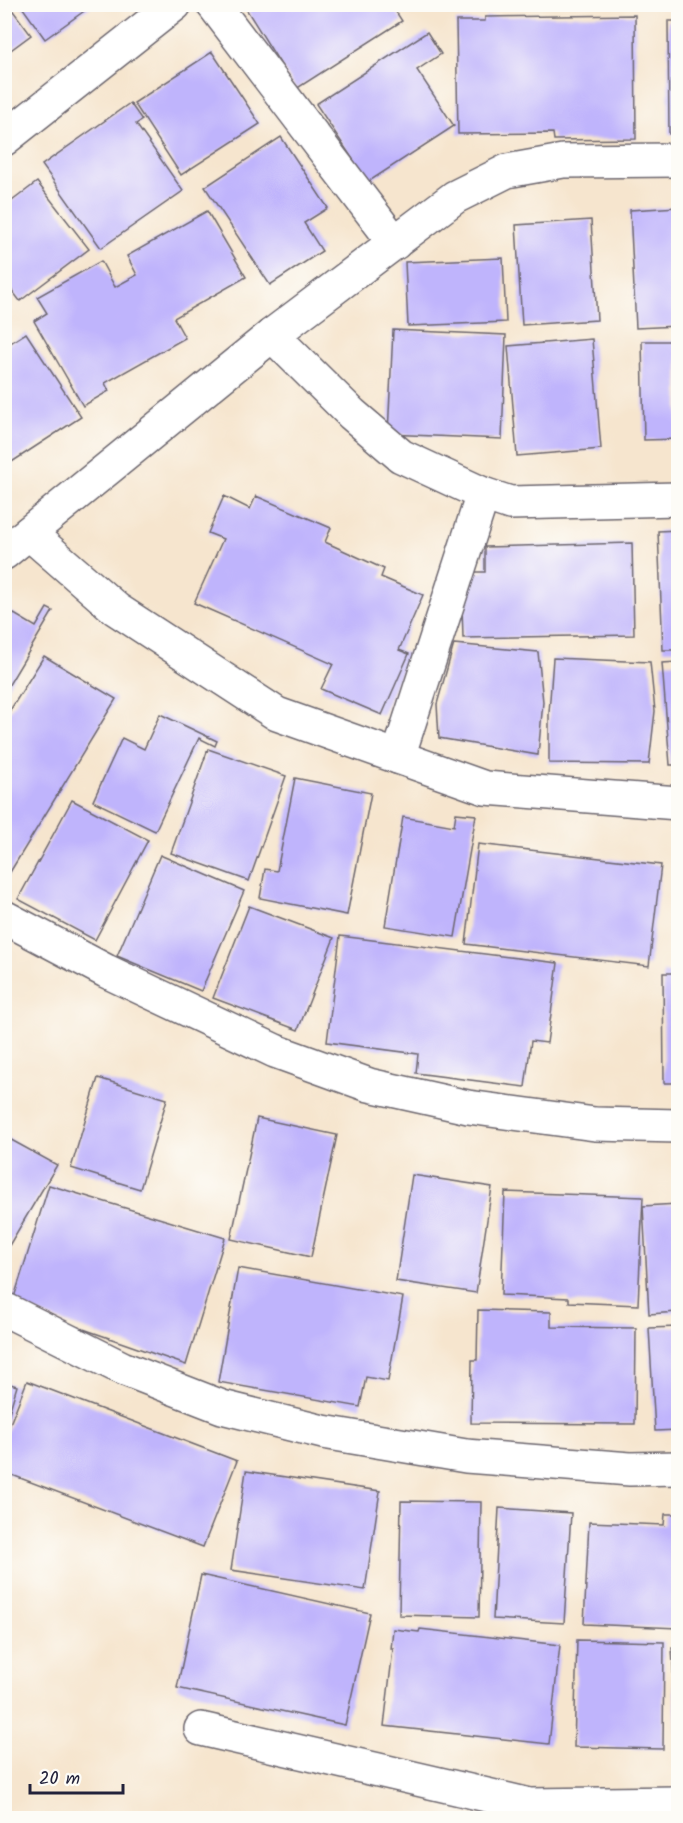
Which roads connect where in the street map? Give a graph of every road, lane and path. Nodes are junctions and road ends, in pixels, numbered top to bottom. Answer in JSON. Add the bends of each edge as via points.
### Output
{"nodes":[{"id":1,"x":175,"y":4,"type":"edge"},
{"id":2,"x":213,"y":4,"type":"edge"},
{"id":3,"x":4,"y":139,"type":"edge"},
{"id":4,"x":678,"y":160,"type":"edge"},
{"id":5,"x":395,"y":243,"type":"junction"},
{"id":6,"x":272,"y":335,"type":"junction"},
{"id":7,"x":483,"y":494,"type":"junction"},
{"id":8,"x":678,"y":499,"type":"edge"},
{"id":9,"x":17,"y":543,"type":"edge"},
{"id":10,"x":398,"y":757,"type":"junction"},
{"id":11,"x":678,"y":803,"type":"edge"},
{"id":12,"x":4,"y":917,"type":"edge"},
{"id":13,"x":678,"y":1126,"type":"edge"},
{"id":14,"x":4,"y":1309,"type":"edge"},
{"id":15,"x":678,"y":1468,"type":"edge"},
{"id":16,"x":201,"y":1729,"type":"dead end"},
{"id":17,"x":678,"y":1803,"type":"edge"},
{"id":18,"x":532,"y":1812,"type":"edge"}],
"edges":[{"from":1,"to":3,"type":"street"},
{"from":2,"to":5,"type":"street"},
{"from":4,"to":5,"type":"street","via":[[563,161],[507,171],[454,197]]},
{"from":5,"to":6,"type":"street"},
{"from":6,"to":7,"type":"street","via":[[401,456]]},
{"from":6,"to":9,"type":"street"},
{"from":7,"to":8,"type":"street","via":[[510,503]]},
{"from":7,"to":10,"type":"street"},
{"from":9,"to":10,"type":"street","via":[[277,714]]},
{"from":10,"to":11,"type":"street","via":[[484,788]]},
{"from":12,"to":13,"type":"street","via":[[106,971],[275,1051],[369,1085],[468,1107],[583,1122]]},
{"from":14,"to":15,"type":"street","via":[[122,1368],[222,1407],[323,1432],[466,1456],[630,1469]]},
{"from":16,"to":18,"type":"street"},
{"from":17,"to":18,"type":"street"}]}
